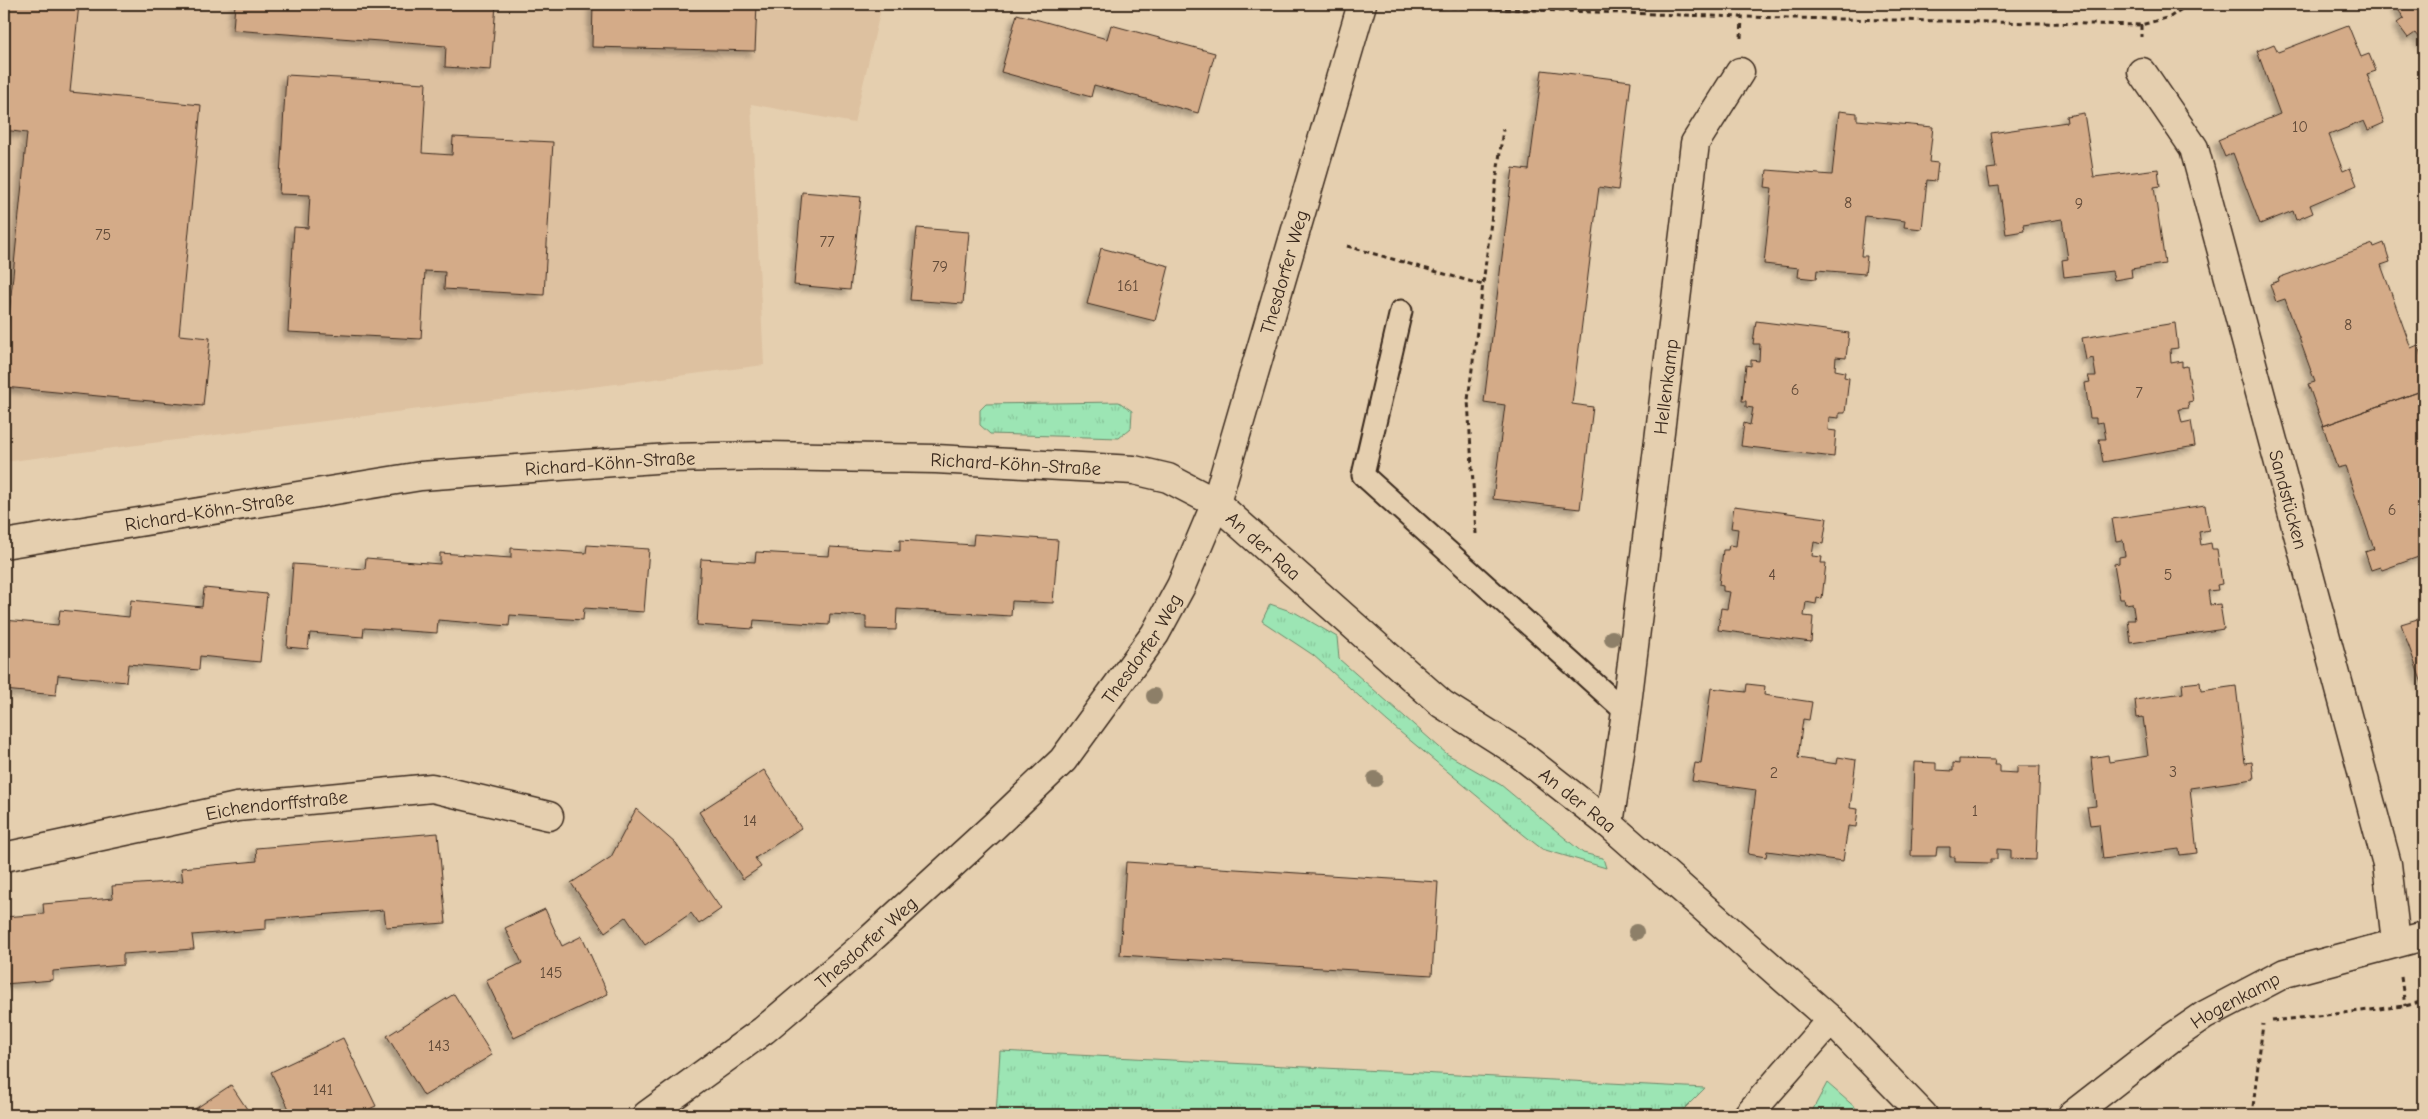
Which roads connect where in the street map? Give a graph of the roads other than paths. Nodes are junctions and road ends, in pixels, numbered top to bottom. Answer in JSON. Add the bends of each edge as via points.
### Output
{"nodes":[{"id":1,"x":1362,"y":4,"type":"edge"},
{"id":2,"x":1740,"y":72,"type":"dead end"},
{"id":3,"x":2142,"y":72,"type":"dead end"},
{"id":4,"x":1401,"y":311,"type":"dead end"},
{"id":5,"x":1216,"y":503,"type":"junction"},
{"id":6,"x":4,"y":544,"type":"edge"},
{"id":7,"x":1626,"y":712,"type":"junction"},
{"id":8,"x":549,"y":816,"type":"dead end"},
{"id":9,"x":1609,"y":824,"type":"junction"},
{"id":10,"x":4,"y":857,"type":"edge"},
{"id":11,"x":2424,"y":936,"type":"edge"},
{"id":12,"x":2396,"y":942,"type":"junction"},
{"id":13,"x":1831,"y":1020,"type":"junction"},
{"id":14,"x":647,"y":1115,"type":"edge"},
{"id":15,"x":1748,"y":1115,"type":"edge"},
{"id":16,"x":1923,"y":1115,"type":"edge"},
{"id":17,"x":2072,"y":1115,"type":"edge"}],
"edges":[{"from":1,"to":5,"type":"street","name":"Thesdorfer Weg"},
{"from":2,"to":7,"type":"street","name":"Hellenkamp","via":[[1695,143]]},
{"from":3,"to":12,"type":"street","name":"Sandstücken","via":[[2194,148],[2387,864]]},
{"from":4,"to":7,"type":"lane","via":[[1363,475]]},
{"from":5,"to":6,"type":"street","name":"Richard-Köhn-Straße","via":[[1168,478],[1134,470],[936,458],[669,458],[421,476]]},
{"from":5,"to":9,"type":"street","name":"An der Raa","via":[[1442,704],[1516,751]]},
{"from":5,"to":14,"type":"street","name":"Thesdorfer Weg","via":[[1181,586],[1155,634],[1063,760],[857,951],[764,1030]]},
{"from":7,"to":9,"type":"street","name":"Hellenkamp"},
{"from":8,"to":10,"type":"street","name":"Eichendorffstraße","via":[[432,788],[237,807]]},
{"from":9,"to":13,"type":"street","name":"An der Raa"},
{"from":11,"to":12,"type":"street","name":"Hogenkamp"},
{"from":12,"to":17,"type":"street","name":"Hogenkamp","via":[[2285,973],[2205,1015],[2170,1038]]},
{"from":13,"to":15,"type":"street"},
{"from":13,"to":16,"type":"street","name":"An der Raa"}]}
